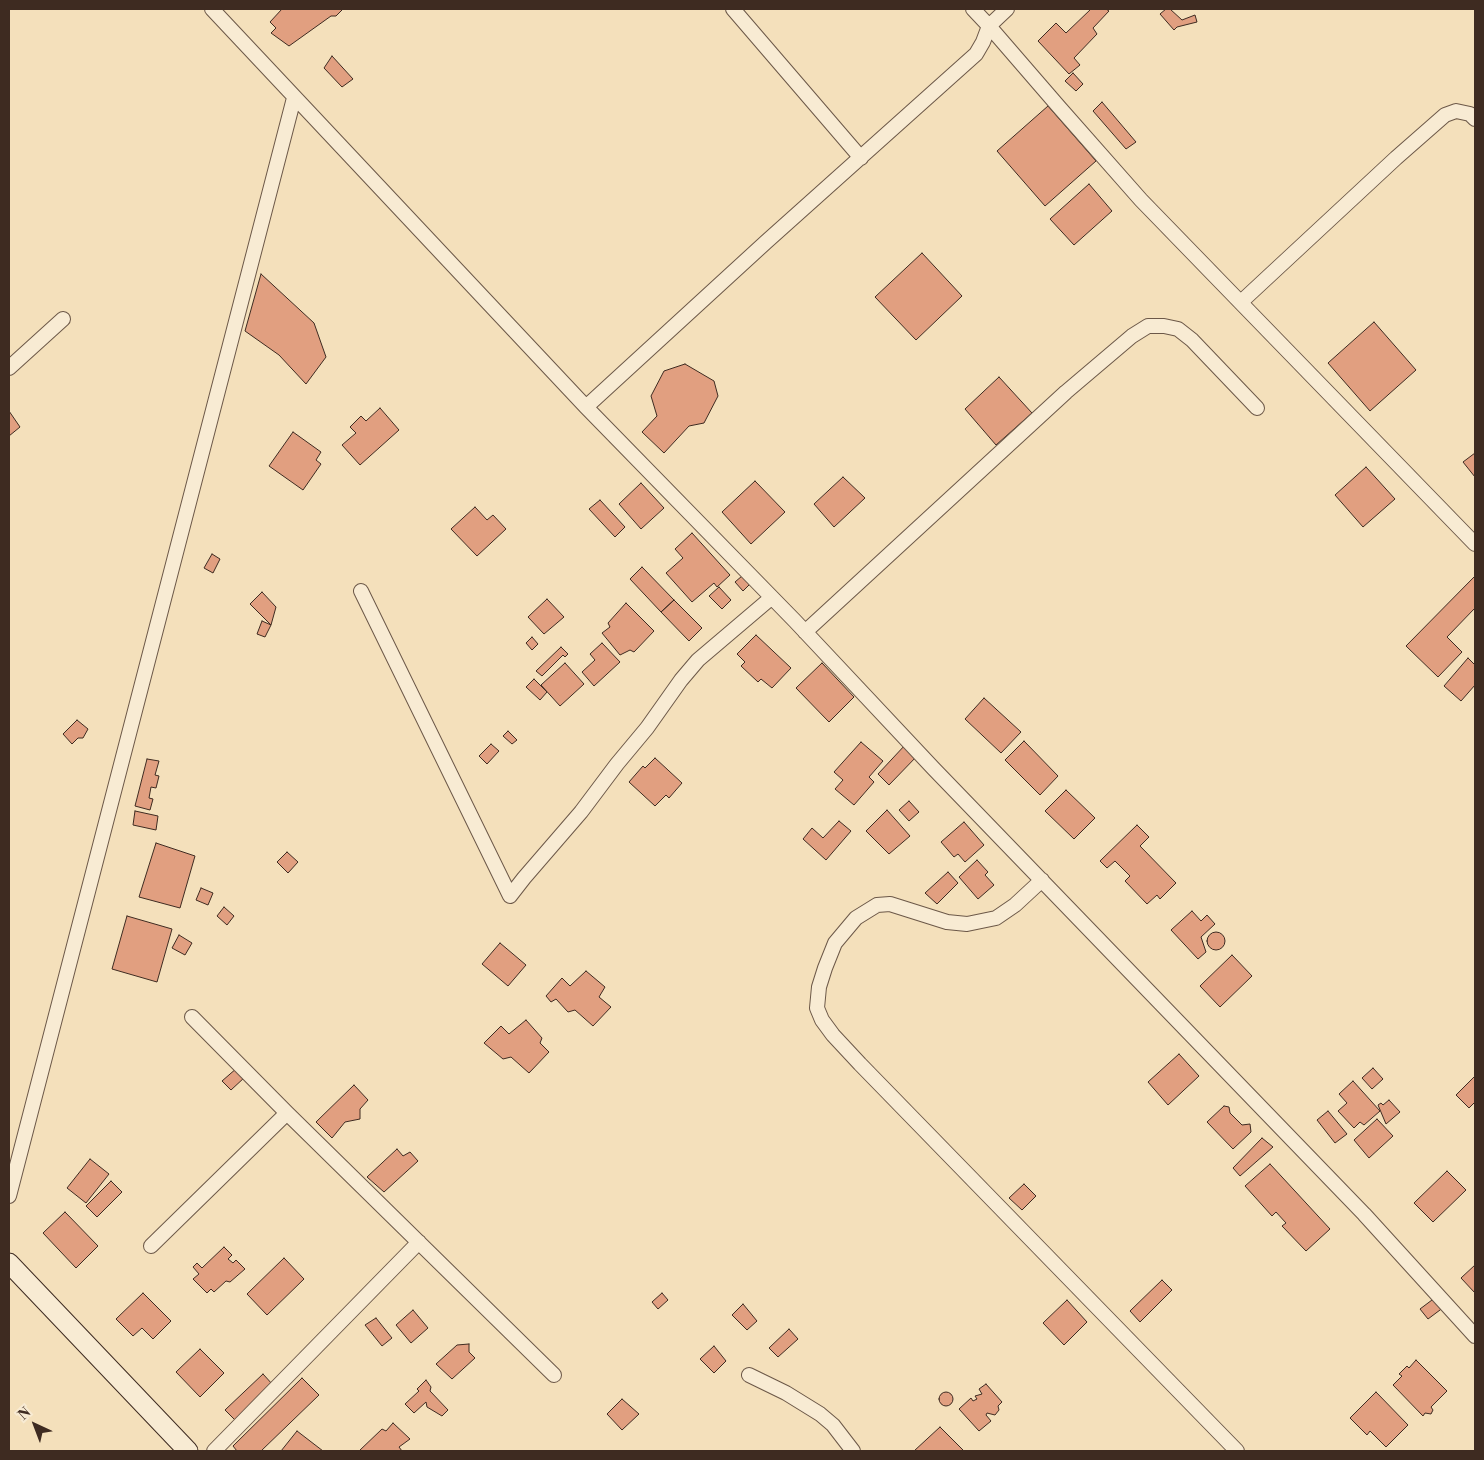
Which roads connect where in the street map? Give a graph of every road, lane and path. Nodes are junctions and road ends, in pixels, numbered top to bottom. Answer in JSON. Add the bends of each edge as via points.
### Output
{"nodes":[{"id":1,"x":212,"y":9,"type":"edge"},
{"id":2,"x":733,"y":9,"type":"edge"},
{"id":3,"x":974,"y":9,"type":"edge"},
{"id":4,"x":1007,"y":9,"type":"edge"},
{"id":5,"x":989,"y":26,"type":"junction"},
{"id":6,"x":294,"y":98,"type":"junction"},
{"id":7,"x":1475,"y":119,"type":"edge"},
{"id":8,"x":861,"y":158,"type":"junction"},
{"id":9,"x":1241,"y":302,"type":"junction"},
{"id":10,"x":63,"y":319,"type":"dead end"},
{"id":11,"x":9,"y":368,"type":"edge"},
{"id":12,"x":586,"y":407,"type":"junction"},
{"id":13,"x":1257,"y":408,"type":"dead end"},
{"id":14,"x":1475,"y":544,"type":"edge"},
{"id":15,"x":361,"y":591,"type":"dead end"},
{"id":16,"x":771,"y":598,"type":"junction"},
{"id":17,"x":805,"y":632,"type":"junction"},
{"id":18,"x":1042,"y":880,"type":"junction"},
{"id":19,"x":192,"y":1017,"type":"dead end"},
{"id":20,"x":286,"y":1113,"type":"junction"},
{"id":21,"x":9,"y":1196,"type":"edge"},
{"id":22,"x":419,"y":1242,"type":"junction"},
{"id":23,"x":151,"y":1246,"type":"dead end"},
{"id":24,"x":9,"y":1263,"type":"edge"},
{"id":25,"x":1475,"y":1336,"type":"edge"},
{"id":26,"x":554,"y":1375,"type":"dead end"},
{"id":27,"x":749,"y":1375,"type":"dead end"},
{"id":28,"x":188,"y":1451,"type":"edge"},
{"id":29,"x":214,"y":1451,"type":"edge"},
{"id":30,"x":853,"y":1451,"type":"edge"},
{"id":31,"x":1237,"y":1451,"type":"edge"}],
"edges":[{"from":1,"to":6,"type":"street"},
{"from":2,"to":8,"type":"street"},
{"from":3,"to":5,"type":"street"},
{"from":4,"to":5,"type":"street"},
{"from":5,"to":8,"type":"street","via":[[976,54]]},
{"from":5,"to":9,"type":"street","via":[[1141,200]]},
{"from":6,"to":12,"type":"street"},
{"from":6,"to":21,"type":"street"},
{"from":7,"to":9,"type":"street","via":[[1470,114],[1456,111],[1444,115]]},
{"from":8,"to":12,"type":"street"},
{"from":9,"to":14,"type":"street"},
{"from":10,"to":11,"type":"street"},
{"from":12,"to":16,"type":"street"},
{"from":13,"to":17,"type":"street","via":[[1178,329],[1148,326],[1066,392]]},
{"from":15,"to":16,"type":"street","via":[[510,896],[581,812],[698,660]]},
{"from":16,"to":17,"type":"street"},
{"from":17,"to":18,"type":"street"},
{"from":18,"to":25,"type":"street","via":[[1364,1214]]},
{"from":18,"to":31,"type":"street","via":[[996,918],[967,924],[947,922],[890,904],[876,905],[856,918],[835,943],[819,987],[818,1008],[822,1020],[860,1064]]},
{"from":19,"to":20,"type":"street"},
{"from":20,"to":22,"type":"street"},
{"from":20,"to":23,"type":"street"},
{"from":22,"to":26,"type":"street"},
{"from":22,"to":29,"type":"street"},
{"from":24,"to":28,"type":"street"},
{"from":27,"to":30,"type":"street","via":[[820,1414]]}]}
